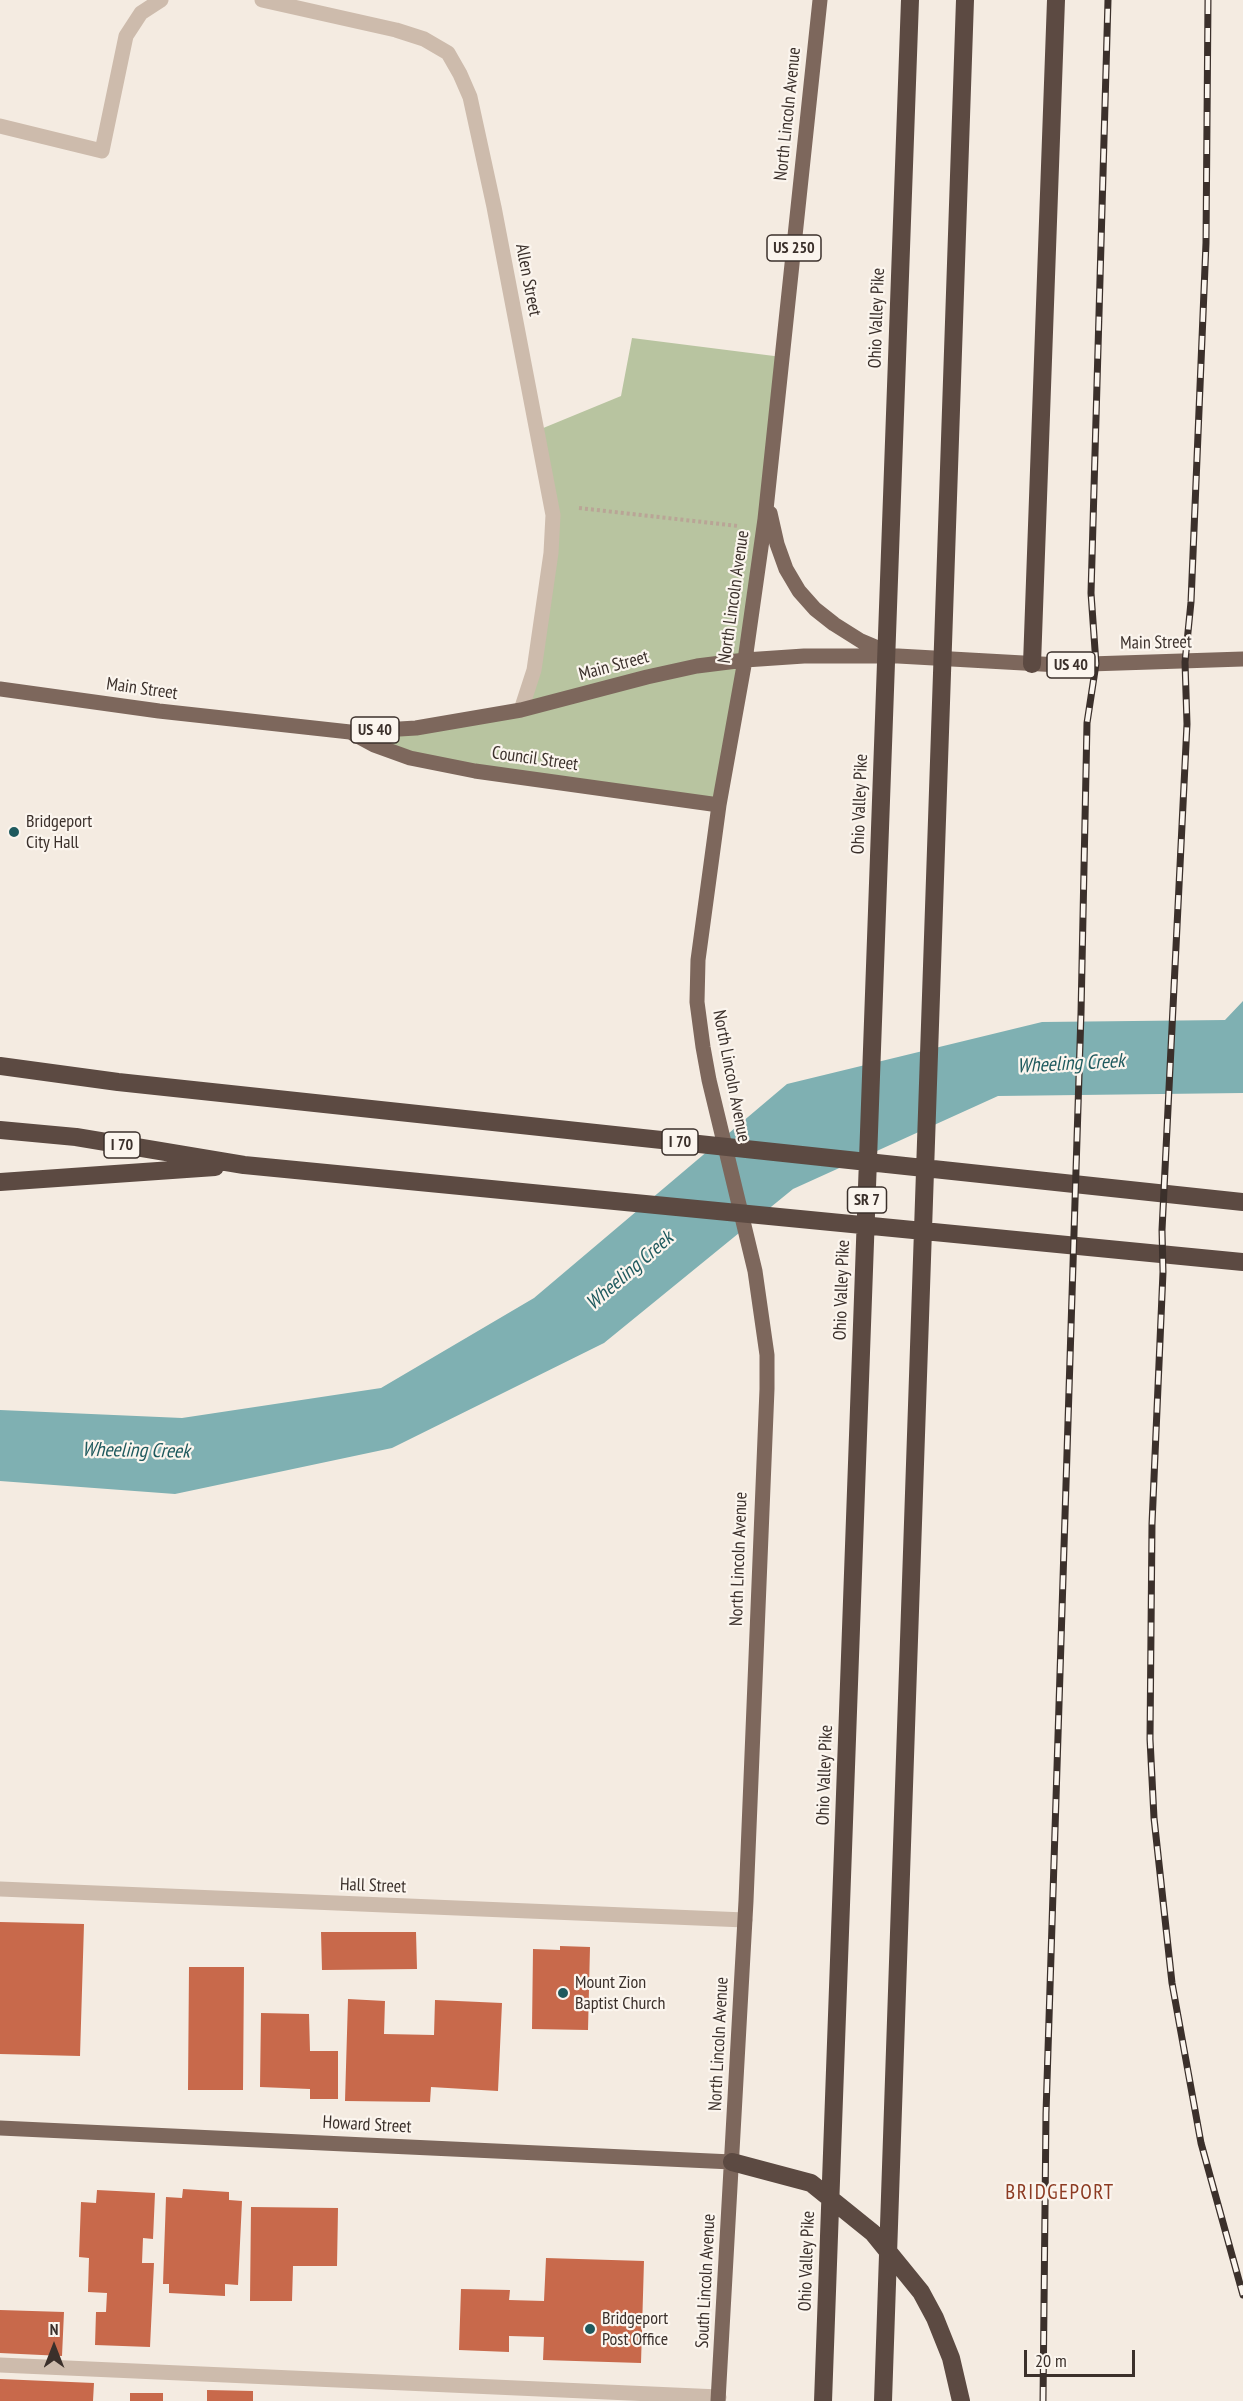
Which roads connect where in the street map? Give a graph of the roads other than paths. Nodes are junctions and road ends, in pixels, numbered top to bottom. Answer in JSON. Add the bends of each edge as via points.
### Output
{"nodes":[{"id":1,"x":161,"y":0,"type":"edge"},
{"id":2,"x":262,"y":0,"type":"edge"},
{"id":3,"x":820,"y":0,"type":"edge"},
{"id":4,"x":910,"y":0,"type":"edge"},
{"id":5,"x":964,"y":0,"type":"edge"},
{"id":6,"x":1056,"y":0,"type":"edge"},
{"id":7,"x":0,"y":126,"type":"edge"},
{"id":8,"x":767,"y":496,"type":"junction"},
{"id":9,"x":898,"y":656,"type":"junction"},
{"id":10,"x":1243,"y":659,"type":"edge"},
{"id":11,"x":745,"y":660,"type":"junction"},
{"id":12,"x":1032,"y":664,"type":"junction"},
{"id":13,"x":0,"y":689,"type":"edge"},
{"id":14,"x":521,"y":710,"type":"junction"},
{"id":15,"x":350,"y":732,"type":"junction"},
{"id":16,"x":719,"y":805,"type":"junction"},
{"id":17,"x":0,"y":1066,"type":"edge"},
{"id":18,"x":0,"y":1074,"type":"edge"},
{"id":19,"x":118,"y":1082,"type":"junction"},
{"id":20,"x":0,"y":1130,"type":"edge"},
{"id":21,"x":244,"y":1165,"type":"junction"},
{"id":22,"x":0,"y":1182,"type":"edge"},
{"id":23,"x":1243,"y":1202,"type":"edge"},
{"id":24,"x":1243,"y":1262,"type":"edge"},
{"id":25,"x":0,"y":1889,"type":"edge"},
{"id":26,"x":745,"y":1920,"type":"junction"},
{"id":27,"x":0,"y":2128,"type":"edge"},
{"id":28,"x":732,"y":2162,"type":"junction"},
{"id":29,"x":0,"y":2365,"type":"edge"},
{"id":30,"x":718,"y":2399,"type":"edge"},
{"id":31,"x":823,"y":2401,"type":"edge"},
{"id":32,"x":883,"y":2401,"type":"edge"},
{"id":33,"x":961,"y":2401,"type":"edge"}],
"edges":[{"from":1,"to":7,"type":"street","via":[[141,13],[126,36],[102,151]]},
{"from":2,"to":14,"type":"street","name":"Allen Street","via":[[424,39],[448,53],[470,97],[553,515],[534,670]]},
{"from":3,"to":8,"type":"main road","name":"North Lincoln Avenue","number":"US 250"},
{"from":4,"to":31,"type":"highway","name":"Ohio Valley Pike","number":"SR 7"},
{"from":5,"to":32,"type":"highway"},
{"from":6,"to":12,"type":"highway"},
{"from":8,"to":9,"type":"main road","via":[[786,569],[814,609],[868,644]]},
{"from":8,"to":11,"type":"main road","name":"North Lincoln Avenue","number":"US 250"},
{"from":9,"to":11,"type":"main road","name":"Main Street","number":"US 40"},
{"from":9,"to":12,"type":"main road","name":"Main Street","number":"US 40"},
{"from":10,"to":12,"type":"main road","name":"Main Street","number":"US 40"},
{"from":11,"to":14,"type":"main road","name":"Main Street","number":"US 40","via":[[647,676]]},
{"from":11,"to":16,"type":"main road","name":"North Lincoln Avenue"},
{"from":13,"to":15,"type":"main road","name":"Main Street","number":"US 40"},
{"from":14,"to":15,"type":"main road","name":"Main Street","number":"US 40","via":[[416,728]]},
{"from":15,"to":16,"type":"main road","name":"Council Street","via":[[374,745],[421,760],[475,771]]},
{"from":16,"to":26,"type":"main road","name":"North Lincoln Avenue","via":[[698,960],[697,1002],[709,1080],[755,1271],[767,1355]]},
{"from":17,"to":19,"type":"highway"},
{"from":18,"to":19,"type":"highway","number":"I 70"},
{"from":19,"to":23,"type":"highway","number":"I 70"},
{"from":20,"to":21,"type":"highway","number":"I 70","via":[[76,1137]]},
{"from":21,"to":22,"type":"highway"},
{"from":21,"to":24,"type":"highway","number":"I 70"},
{"from":25,"to":26,"type":"street","name":"Hall Street"},
{"from":26,"to":28,"type":"main road","name":"North Lincoln Avenue"},
{"from":27,"to":28,"type":"main road","name":"Howard Street"},
{"from":28,"to":30,"type":"main road","name":"South Lincoln Avenue"},
{"from":28,"to":33,"type":"highway","via":[[811,2183],[873,2233],[921,2292],[936,2318]]},
{"from":29,"to":30,"type":"street"}]}
